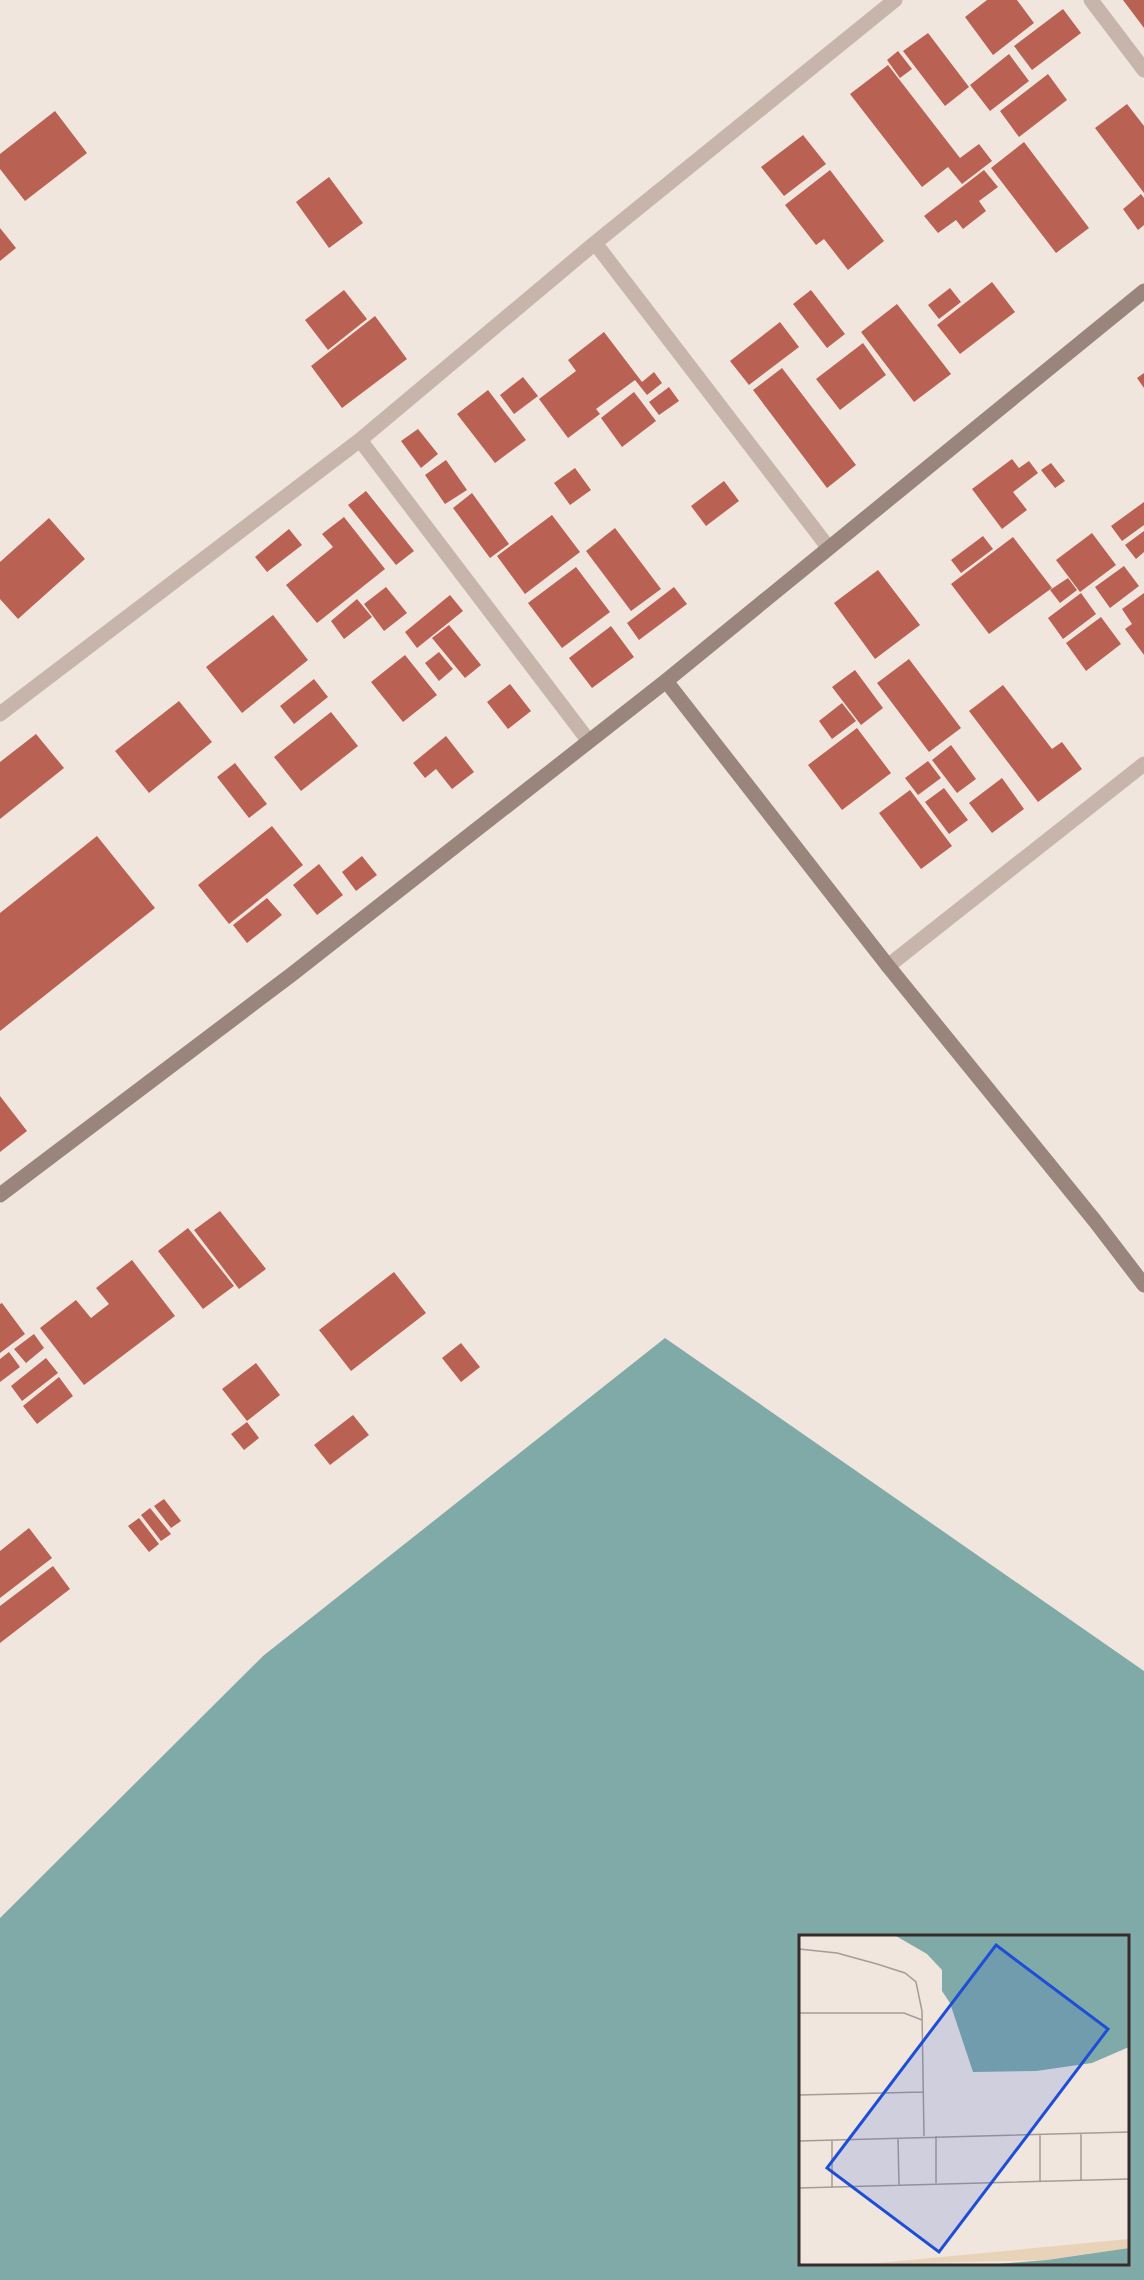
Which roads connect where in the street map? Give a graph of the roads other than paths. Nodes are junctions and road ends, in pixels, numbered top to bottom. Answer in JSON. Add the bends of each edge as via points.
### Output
{"nodes":[{"id":1,"x":895,"y":0,"type":"edge"},
{"id":2,"x":1091,"y":0,"type":"edge"},
{"id":3,"x":1144,"y":70,"type":"edge"},
{"id":4,"x":595,"y":243,"type":"junction"},
{"id":5,"x":1144,"y":291,"type":"edge"},
{"id":6,"x":360,"y":440,"type":"junction"},
{"id":7,"x":828,"y":546,"type":"junction"},
{"id":8,"x":666,"y":681,"type":"junction"},
{"id":9,"x":0,"y":714,"type":"edge"},
{"id":10,"x":588,"y":740,"type":"junction"},
{"id":11,"x":1144,"y":764,"type":"edge"},
{"id":12,"x":888,"y":966,"type":"junction"},
{"id":13,"x":0,"y":1195,"type":"edge"},
{"id":14,"x":1144,"y":1285,"type":"edge"}],
"edges":[{"from":1,"to":4,"type":"street"},
{"from":2,"to":3,"type":"street"},
{"from":4,"to":6,"type":"street"},
{"from":4,"to":7,"type":"street"},
{"from":5,"to":7,"type":"street"},
{"from":6,"to":9,"type":"street"},
{"from":6,"to":10,"type":"street"},
{"from":7,"to":8,"type":"street"},
{"from":8,"to":10,"type":"street"},
{"from":8,"to":12,"type":"street"},
{"from":10,"to":13,"type":"street","via":[[291,975]]},
{"from":11,"to":12,"type":"street"},
{"from":12,"to":14,"type":"street"}]}
